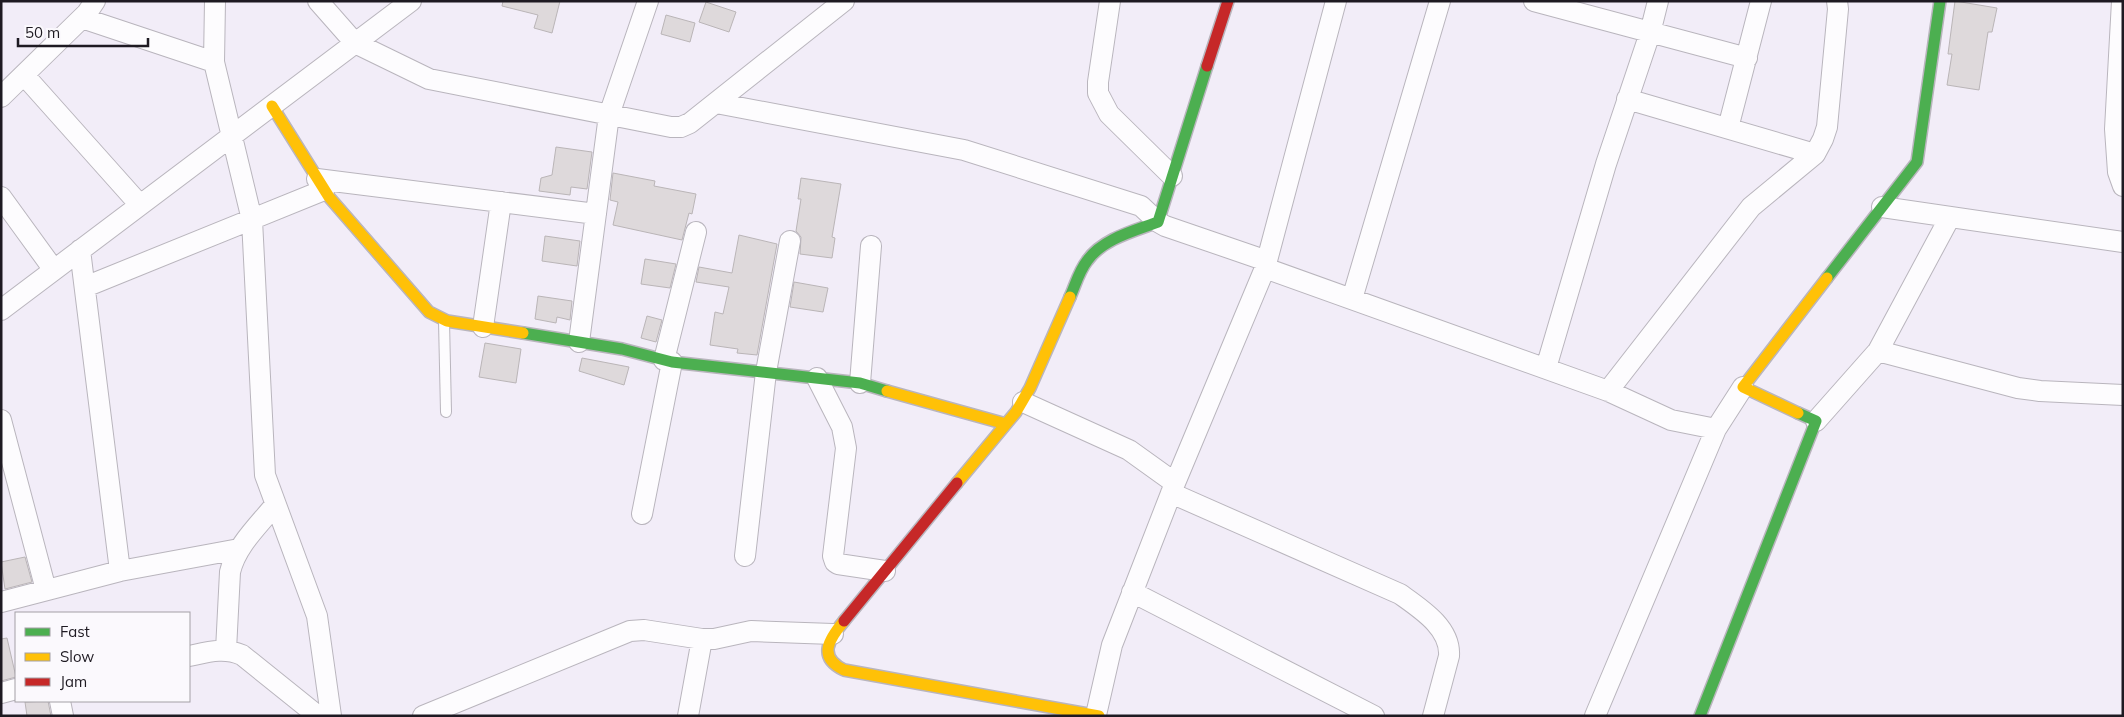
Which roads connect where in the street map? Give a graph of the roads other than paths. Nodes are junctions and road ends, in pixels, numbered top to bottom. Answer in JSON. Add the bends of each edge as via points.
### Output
{"nodes":[{"id":1,"x":215,"y":1,"type":"edge"},
{"id":2,"x":318,"y":1,"type":"edge"},
{"id":3,"x":411,"y":1,"type":"edge"},
{"id":4,"x":648,"y":1,"type":"edge"},
{"id":5,"x":844,"y":1,"type":"edge"},
{"id":6,"x":1110,"y":1,"type":"edge"},
{"id":7,"x":1228,"y":1,"type":"edge"},
{"id":8,"x":1336,"y":1,"type":"edge"},
{"id":9,"x":1440,"y":1,"type":"edge"},
{"id":10,"x":1534,"y":1,"type":"edge"},
{"id":11,"x":1658,"y":1,"type":"edge"},
{"id":12,"x":1762,"y":1,"type":"edge"},
{"id":13,"x":1837,"y":1,"type":"edge"},
{"id":14,"x":1940,"y":1,"type":"edge"},
{"id":15,"x":2122,"y":1,"type":"edge"},
{"id":16,"x":94,"y":2,"type":"edge"},
{"id":17,"x":1560,"y":4,"type":"edge"},
{"id":18,"x":82,"y":18,"type":"junction"},
{"id":19,"x":1650,"y":33,"type":"junction"},
{"id":20,"x":355,"y":43,"type":"junction"},
{"id":21,"x":1747,"y":58,"type":"junction"},
{"id":22,"x":214,"y":62,"type":"junction"},
{"id":23,"x":24,"y":75,"type":"junction"},
{"id":24,"x":1,"y":97,"type":"edge"},
{"id":25,"x":1627,"y":99,"type":"junction"},
{"id":26,"x":716,"y":103,"type":"junction"},
{"id":27,"x":272,"y":106,"type":"junction"},
{"id":28,"x":609,"y":115,"type":"junction"},
{"id":29,"x":1728,"y":128,"type":"junction"},
{"id":30,"x":232,"y":136,"type":"junction"},
{"id":31,"x":1815,"y":154,"type":"junction"},
{"id":32,"x":1172,"y":176,"type":"junction"},
{"id":33,"x":320,"y":185,"type":"junction"},
{"id":34,"x":2123,"y":186,"type":"edge"},
{"id":35,"x":1,"y":197,"type":"edge"},
{"id":36,"x":501,"y":202,"type":"junction"},
{"id":37,"x":140,"y":205,"type":"junction"},
{"id":38,"x":1882,"y":207,"type":"junction"},
{"id":39,"x":596,"y":214,"type":"junction"},
{"id":40,"x":1950,"y":217,"type":"junction"},
{"id":41,"x":252,"y":220,"type":"junction"},
{"id":42,"x":1158,"y":222,"type":"junction"},
{"id":43,"x":696,"y":232,"type":"dead end"},
{"id":44,"x":790,"y":241,"type":"dead end"},
{"id":45,"x":2123,"y":242,"type":"edge"},
{"id":46,"x":871,"y":246,"type":"dead end"},
{"id":47,"x":80,"y":250,"type":"junction"},
{"id":48,"x":1266,"y":265,"type":"junction"},
{"id":49,"x":54,"y":270,"type":"junction"},
{"id":50,"x":85,"y":287,"type":"junction"},
{"id":51,"x":1352,"y":299,"type":"junction"},
{"id":52,"x":1,"y":310,"type":"edge"},
{"id":53,"x":444,"y":320,"type":"junction"},
{"id":54,"x":484,"y":327,"type":"junction"},
{"id":55,"x":579,"y":342,"type":"junction"},
{"id":56,"x":1878,"y":351,"type":"junction"},
{"id":57,"x":668,"y":361,"type":"junction"},
{"id":58,"x":1546,"y":368,"type":"junction"},
{"id":59,"x":766,"y":372,"type":"junction"},
{"id":60,"x":817,"y":378,"type":"junction"},
{"id":61,"x":860,"y":383,"type":"junction"},
{"id":62,"x":1743,"y":388,"type":"junction"},
{"id":63,"x":1608,"y":391,"type":"junction"},
{"id":64,"x":2123,"y":395,"type":"edge"},
{"id":65,"x":1023,"y":402,"type":"junction"},
{"id":66,"x":446,"y":412,"type":"dead end"},
{"id":67,"x":1,"y":420,"type":"edge"},
{"id":68,"x":1816,"y":421,"type":"junction"},
{"id":69,"x":1006,"y":424,"type":"junction"},
{"id":70,"x":1716,"y":429,"type":"junction"},
{"id":71,"x":1173,"y":488,"type":"junction"},
{"id":72,"x":275,"y":506,"type":"junction"},
{"id":73,"x":642,"y":514,"type":"dead end"},
{"id":74,"x":238,"y":549,"type":"junction"},
{"id":75,"x":745,"y":556,"type":"dead end"},
{"id":76,"x":120,"y":571,"type":"junction"},
{"id":77,"x":885,"y":571,"type":"junction"},
{"id":78,"x":46,"y":590,"type":"junction"},
{"id":79,"x":1132,"y":592,"type":"junction"},
{"id":80,"x":1,"y":602,"type":"edge"},
{"id":81,"x":833,"y":634,"type":"junction"},
{"id":82,"x":702,"y":639,"type":"junction"},
{"id":83,"x":226,"y":650,"type":"junction"},
{"id":84,"x":190,"y":656,"type":"edge"},
{"id":85,"x":15,"y":689,"type":"edge"},
{"id":86,"x":1,"y":693,"type":"edge"},
{"id":87,"x":60,"y":702,"type":"edge"},
{"id":88,"x":1097,"y":715,"type":"edge"},
{"id":89,"x":63,"y":716,"type":"edge"},
{"id":90,"x":318,"y":716,"type":"edge"},
{"id":91,"x":331,"y":716,"type":"edge"},
{"id":92,"x":423,"y":716,"type":"edge"},
{"id":93,"x":688,"y":716,"type":"edge"},
{"id":94,"x":1374,"y":716,"type":"edge"},
{"id":95,"x":1433,"y":716,"type":"edge"},
{"id":96,"x":1596,"y":716,"type":"edge"},
{"id":97,"x":1700,"y":716,"type":"edge"}],
"edges":[{"from":1,"to":22,"type":"street"},
{"from":2,"to":20,"type":"street"},
{"from":3,"to":20,"type":"street"},
{"from":4,"to":28,"type":"street"},
{"from":5,"to":26,"type":"street"},
{"from":6,"to":32,"type":"street","via":[[1098,93],[1109,114]]},
{"from":7,"to":32,"type":"street"},
{"from":8,"to":48,"type":"street"},
{"from":9,"to":51,"type":"street"},
{"from":10,"to":17,"type":"street"},
{"from":11,"to":19,"type":"street"},
{"from":12,"to":21,"type":"street"},
{"from":13,"to":31,"type":"street","via":[[1827,126]]},
{"from":14,"to":38,"type":"street","via":[[1917,162]]},
{"from":15,"to":34,"type":"street","via":[[2115,129],[2118,172]]},
{"from":16,"to":18,"type":"street"},
{"from":17,"to":19,"type":"street"},
{"from":18,"to":22,"type":"street"},
{"from":18,"to":23,"type":"street"},
{"from":19,"to":21,"type":"street"},
{"from":19,"to":25,"type":"street"},
{"from":20,"to":27,"type":"street"},
{"from":20,"to":28,"type":"street","via":[[438,82]]},
{"from":21,"to":29,"type":"street"},
{"from":22,"to":30,"type":"street"},
{"from":23,"to":24,"type":"street"},
{"from":23,"to":37,"type":"street"},
{"from":25,"to":29,"type":"street"},
{"from":25,"to":58,"type":"street"},
{"from":26,"to":28,"type":"street","via":[[681,127]]},
{"from":26,"to":42,"type":"street","via":[[980,154],[1141,206]]},
{"from":27,"to":30,"type":"street"},
{"from":27,"to":33,"type":"street"},
{"from":28,"to":39,"type":"street"},
{"from":29,"to":31,"type":"street"},
{"from":30,"to":37,"type":"street"},
{"from":30,"to":41,"type":"street"},
{"from":31,"to":63,"type":"street","via":[[1751,207]]},
{"from":32,"to":42,"type":"street"},
{"from":33,"to":36,"type":"street"},
{"from":33,"to":41,"type":"street"},
{"from":33,"to":53,"type":"street","via":[[423,305]]},
{"from":35,"to":49,"type":"street"},
{"from":36,"to":39,"type":"street"},
{"from":36,"to":54,"type":"street"},
{"from":37,"to":47,"type":"street"},
{"from":38,"to":40,"type":"street"},
{"from":38,"to":62,"type":"street"},
{"from":39,"to":55,"type":"street"},
{"from":40,"to":45,"type":"street"},
{"from":40,"to":56,"type":"street"},
{"from":41,"to":50,"type":"street"},
{"from":41,"to":72,"type":"street","via":[[265,475]]},
{"from":42,"to":48,"type":"street"},
{"from":42,"to":65,"type":"street","via":[[1108,242],[1086,262]]},
{"from":43,"to":57,"type":"street"},
{"from":44,"to":59,"type":"street"},
{"from":46,"to":61,"type":"street"},
{"from":47,"to":49,"type":"street"},
{"from":47,"to":50,"type":"street"},
{"from":48,"to":51,"type":"street"},
{"from":48,"to":71,"type":"street"},
{"from":49,"to":52,"type":"street"},
{"from":50,"to":76,"type":"street"},
{"from":51,"to":58,"type":"street"},
{"from":53,"to":54,"type":"street"},
{"from":53,"to":66,"type":"lane"},
{"from":54,"to":55,"type":"street"},
{"from":55,"to":57,"type":"street"},
{"from":56,"to":64,"type":"street","via":[[2018,388]]},
{"from":56,"to":68,"type":"street"},
{"from":57,"to":59,"type":"street"},
{"from":57,"to":73,"type":"street"},
{"from":58,"to":63,"type":"street"},
{"from":59,"to":60,"type":"street"},
{"from":59,"to":75,"type":"street"},
{"from":60,"to":61,"type":"street"},
{"from":60,"to":77,"type":"street","via":[[842,427],[846,448],[833,556],[835,562]]},
{"from":61,"to":69,"type":"street"},
{"from":62,"to":68,"type":"street"},
{"from":62,"to":70,"type":"street"},
{"from":63,"to":70,"type":"street","via":[[1671,420]]},
{"from":65,"to":69,"type":"street"},
{"from":65,"to":71,"type":"street","via":[[1129,450]]},
{"from":67,"to":78,"type":"street"},
{"from":68,"to":97,"type":"street"},
{"from":69,"to":77,"type":"street"},
{"from":70,"to":96,"type":"street"},
{"from":71,"to":79,"type":"street"},
{"from":71,"to":95,"type":"street","via":[[1400,594],[1420,609],[1442,630],[1450,647]]},
{"from":72,"to":74,"type":"street"},
{"from":72,"to":91,"type":"street","via":[[317,616]]},
{"from":74,"to":76,"type":"street"},
{"from":74,"to":83,"type":"street","via":[[230,572]]},
{"from":76,"to":78,"type":"street"},
{"from":77,"to":81,"type":"street"},
{"from":78,"to":80,"type":"street"},
{"from":79,"to":88,"type":"street","via":[[1112,645]]},
{"from":79,"to":94,"type":"street"},
{"from":81,"to":82,"type":"street","via":[[751,631]]},
{"from":81,"to":88,"type":"street","via":[[827,647],[828,660],[844,670]]},
{"from":82,"to":92,"type":"street","via":[[644,630],[630,631]]},
{"from":82,"to":93,"type":"street"},
{"from":83,"to":84,"type":"street"},
{"from":83,"to":90,"type":"street","via":[[242,655]]},
{"from":85,"to":86,"type":"street"},
{"from":87,"to":89,"type":"street"}]}
